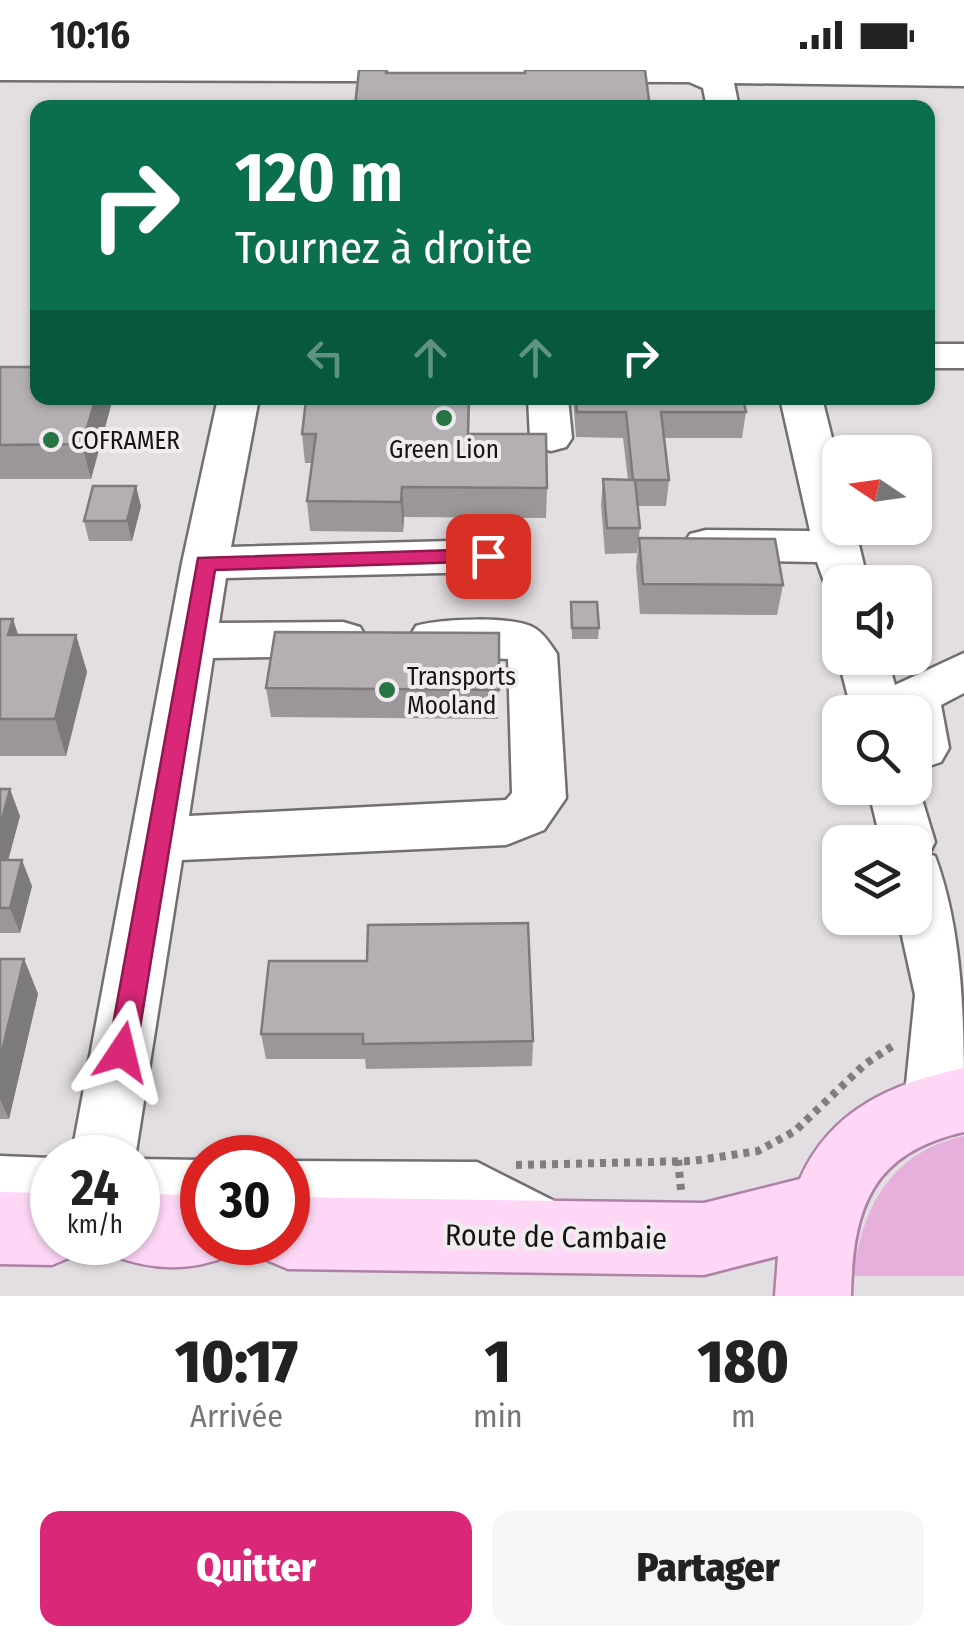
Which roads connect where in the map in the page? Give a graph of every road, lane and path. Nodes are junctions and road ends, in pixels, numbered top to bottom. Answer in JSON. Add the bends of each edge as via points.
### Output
{"nodes":[{"id":1,"x":0,"y":71,"type":"edge"},
{"id":2,"x":297,"y":71,"type":"edge"},
{"id":3,"x":696,"y":71,"type":"edge"},
{"id":4,"x":964,"y":77,"type":"edge"},
{"id":5,"x":292,"y":100,"type":"edge"},
{"id":6,"x":721,"y":100,"type":"edge"},
{"id":7,"x":935,"y":356,"type":"edge"},
{"id":8,"x":964,"y":356,"type":"edge"},
{"id":9,"x":237,"y":405,"type":"edge"},
{"id":10,"x":802,"y":405,"type":"edge"},
{"id":11,"x":680,"y":545,"type":"edge"},
{"id":12,"x":488,"y":556,"type":"dead end"},
{"id":13,"x":205,"y":563,"type":"junction"},
{"id":14,"x":841,"y":565,"type":"edge"},
{"id":15,"x":192,"y":642,"type":"junction"},
{"id":16,"x":964,"y":670,"type":"edge"},
{"id":17,"x":916,"y":695,"type":"edge"},
{"id":18,"x":158,"y":839,"type":"junction"},
{"id":19,"x":931,"y":935,"type":"edge"},
{"id":20,"x":951,"y":1015,"type":"edge"},
{"id":21,"x":949,"y":1102,"type":"edge"},
{"id":22,"x":108,"y":1135,"type":"edge"},
{"id":23,"x":0,"y":1187,"type":"edge"},
{"id":24,"x":30,"y":1188,"type":"edge"},
{"id":25,"x":310,"y":1192,"type":"edge"},
{"id":26,"x":477,"y":1193,"type":"junction"},
{"id":27,"x":821,"y":1209,"type":"junction"},
{"id":28,"x":0,"y":1228,"type":"edge"},
{"id":29,"x":30,"y":1229,"type":"edge"},
{"id":30,"x":310,"y":1233,"type":"edge"},
{"id":31,"x":554,"y":1237,"type":"junction"},
{"id":32,"x":813,"y":1296,"type":"edge"}],
"edges":[{"from":1,"to":2,"type":"street"},
{"from":2,"to":3,"type":"street"},
{"from":2,"to":5,"type":"street"},
{"from":3,"to":4,"type":"street"},
{"from":3,"to":6,"type":"street","via":[[718,83]]},
{"from":7,"to":8,"type":"street"},
{"from":9,"to":13,"type":"street"},
{"from":10,"to":14,"type":"street"},
{"from":11,"to":14,"type":"street"},
{"from":12,"to":13,"type":"street"},
{"from":13,"to":15,"type":"street"},
{"from":15,"to":18,"type":"street"},
{"from":15,"to":18,"type":"street","via":[[517,639],[532,654],[539,798],[525,815],[506,823]]},
{"from":16,"to":17,"type":"street"},
{"from":18,"to":22,"type":"street"},
{"from":19,"to":20,"type":"street"},
{"from":20,"to":21,"type":"street"},
{"from":20,"to":26,"type":"path","via":[[874,1054],[778,1144],[740,1157],[520,1162]]},
{"from":21,"to":27,"type":"main road","via":[[896,1118],[865,1142]]},
{"from":23,"to":24,"type":"street"},
{"from":25,"to":26,"type":"street"},
{"from":26,"to":31,"type":"street"},
{"from":27,"to":31,"type":"main road","name":"Route de Cambaie","via":[[704,1239]]},
{"from":27,"to":32,"type":"main road"},
{"from":28,"to":29,"type":"main road"},
{"from":30,"to":31,"type":"main road","name":"Route de Cambaie"}]}
